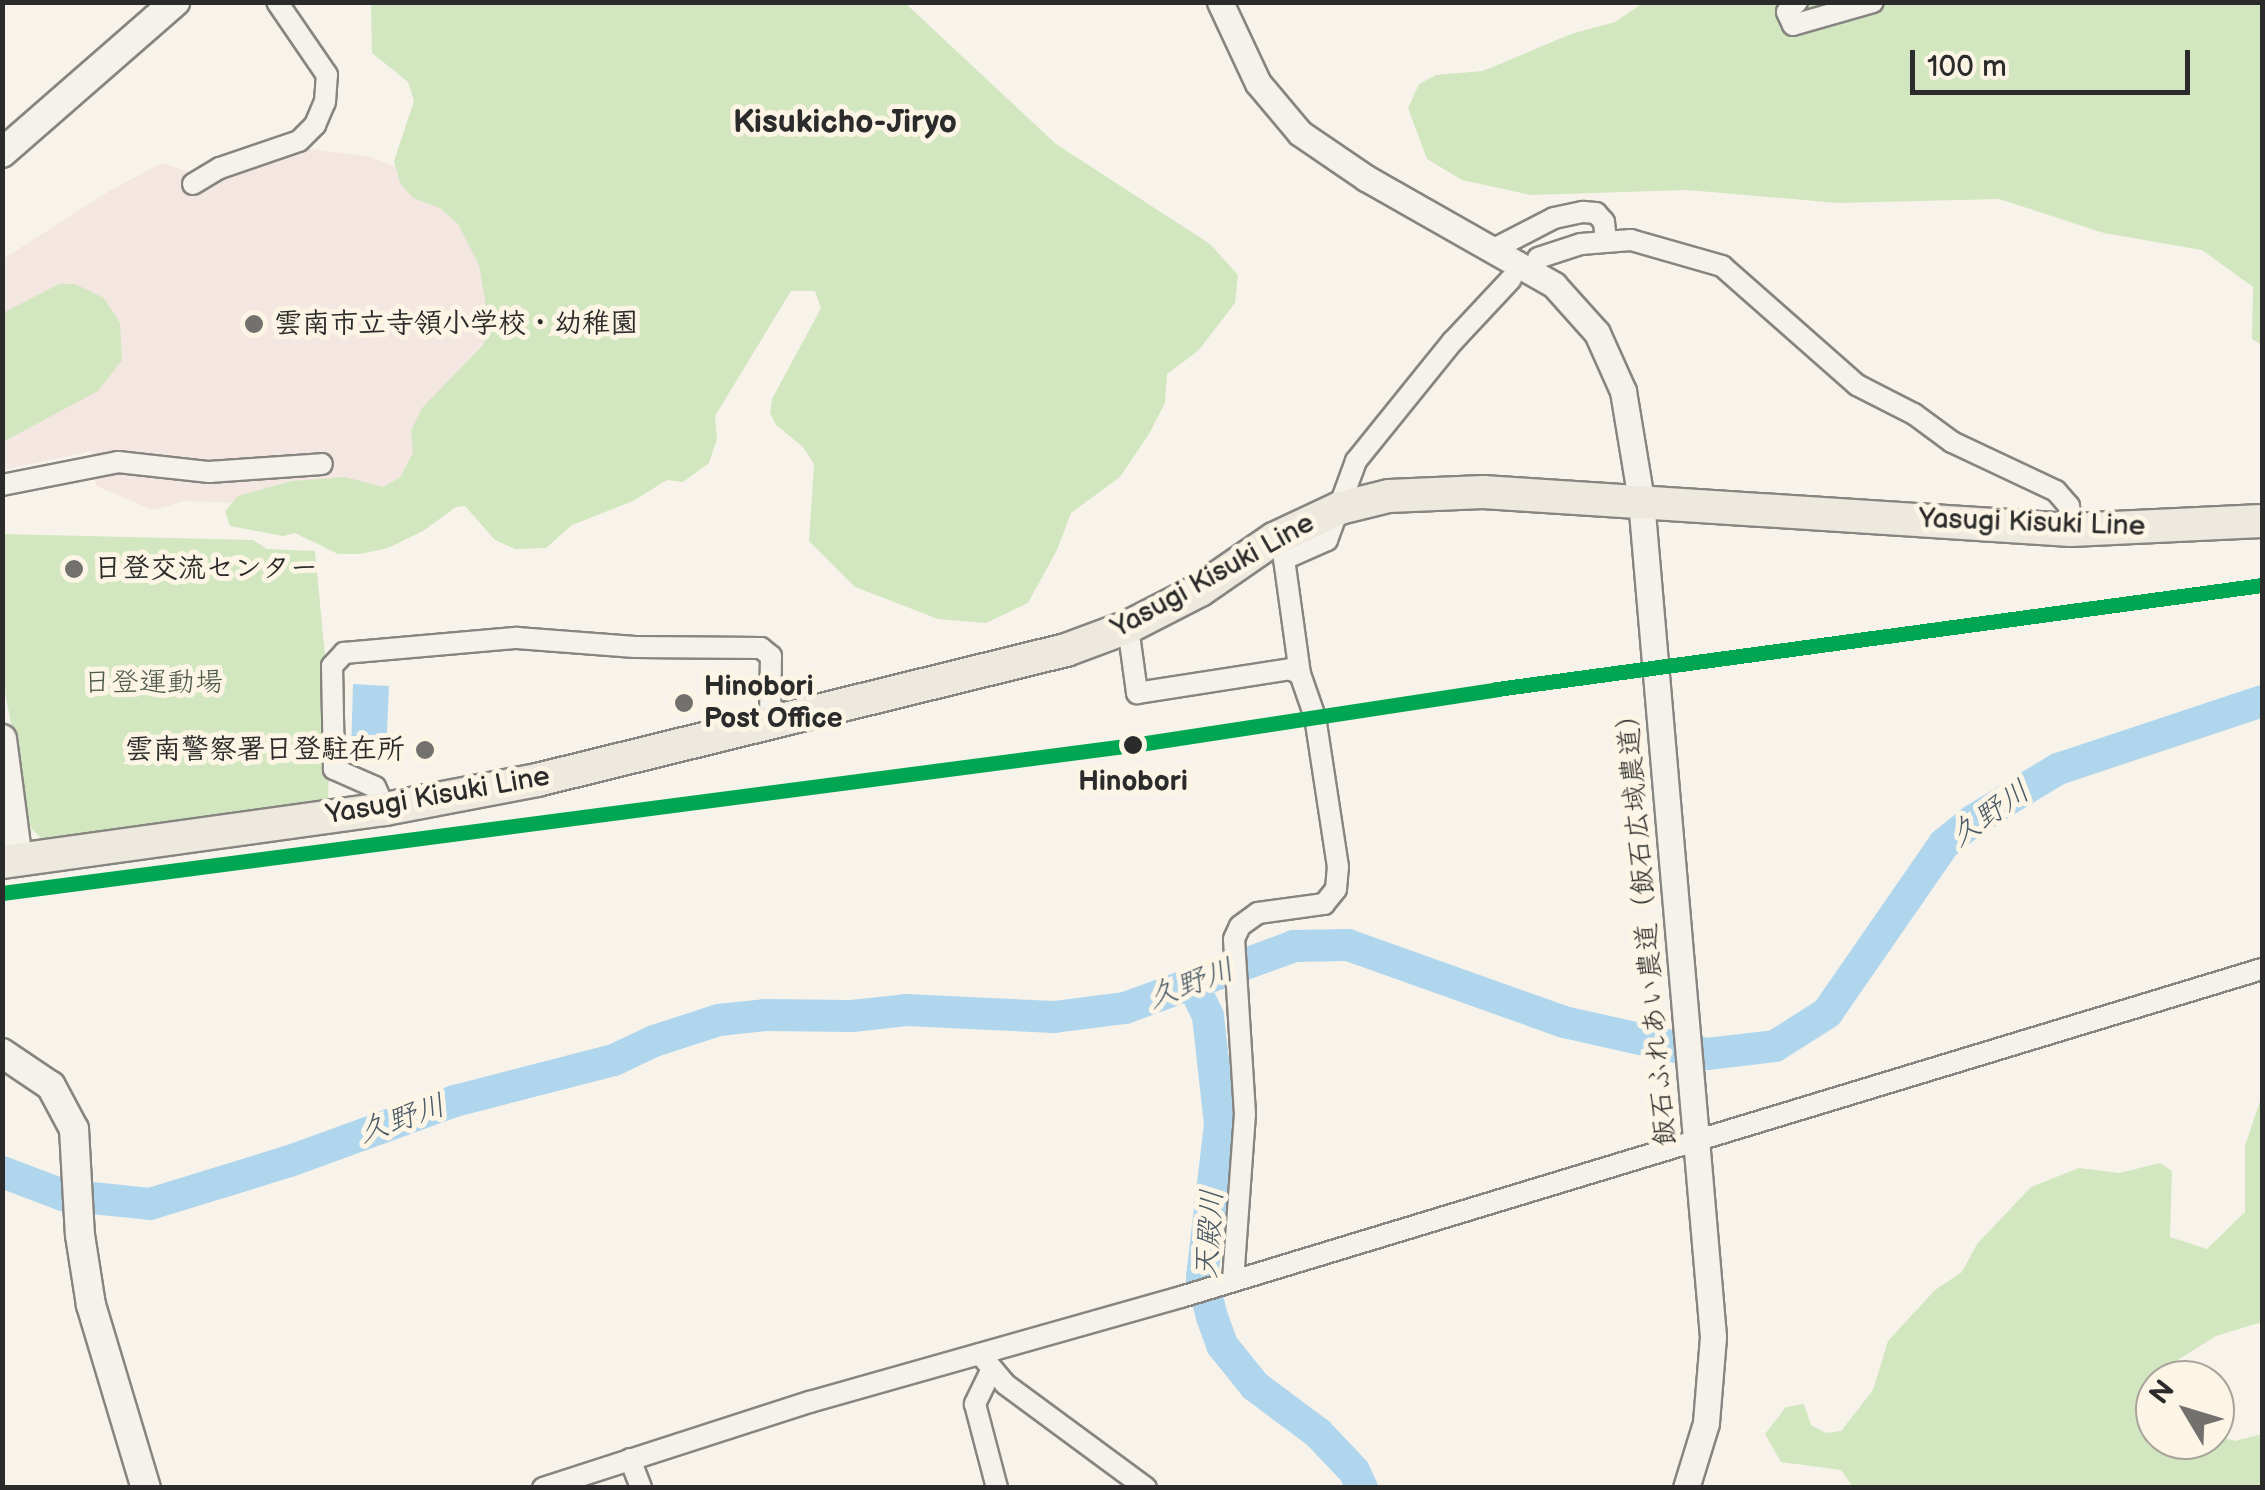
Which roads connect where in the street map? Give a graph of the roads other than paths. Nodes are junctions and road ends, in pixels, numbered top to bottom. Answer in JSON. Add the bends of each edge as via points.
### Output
{"nodes":[{"id":1,"x":175,"y":2,"type":"edge"},
{"id":2,"x":277,"y":2,"type":"edge"},
{"id":3,"x":1220,"y":2,"type":"edge"},
{"id":4,"x":1796,"y":2,"type":"edge"},
{"id":5,"x":1873,"y":2,"type":"edge"},
{"id":6,"x":2,"y":153,"type":"edge"},
{"id":7,"x":193,"y":184,"type":"dead end"},
{"id":8,"x":1606,"y":240,"type":"junction"},
{"id":9,"x":1496,"y":248,"type":"junction"},
{"id":10,"x":1538,"y":258,"type":"dead end"},
{"id":11,"x":1512,"y":278,"type":"dead end"},
{"id":12,"x":322,"y":464,"type":"dead end"},
{"id":13,"x":2,"y":485,"type":"edge"},
{"id":14,"x":1642,"y":500,"type":"junction"},
{"id":15,"x":1340,"y":508,"type":"junction"},
{"id":16,"x":2262,"y":520,"type":"edge"},
{"id":17,"x":2071,"y":530,"type":"junction"},
{"id":18,"x":1128,"y":627,"type":"junction"},
{"id":19,"x":1300,"y":674,"type":"junction"},
{"id":20,"x":770,"y":722,"type":"junction"},
{"id":21,"x":2,"y":739,"type":"edge"},
{"id":22,"x":385,"y":810,"type":"junction"},
{"id":23,"x":10,"y":861,"type":"edge"},
{"id":24,"x":2262,"y":968,"type":"edge"},
{"id":25,"x":2,"y":1052,"type":"edge"},
{"id":26,"x":1696,"y":1142,"type":"junction"},
{"id":27,"x":1225,"y":1283,"type":"junction"},
{"id":28,"x":986,"y":1362,"type":"junction"},
{"id":29,"x":630,"y":1460,"type":"junction"},
{"id":30,"x":146,"y":1488,"type":"edge"},
{"id":31,"x":543,"y":1488,"type":"edge"},
{"id":32,"x":641,"y":1488,"type":"edge"},
{"id":33,"x":997,"y":1488,"type":"edge"},
{"id":34,"x":1146,"y":1488,"type":"edge"},
{"id":35,"x":1686,"y":1488,"type":"edge"}],
"edges":[{"from":1,"to":6,"type":"main road"},
{"from":2,"to":7,"type":"street","via":[[327,75],[315,125],[299,141]]},
{"from":3,"to":9,"type":"street","name":"飯石ふれあい農道（飯石広域農道）","via":[[1258,83],[1300,133],[1366,178]]},
{"from":4,"to":5,"type":"street","via":[[1787,12],[1792,25]]},
{"from":8,"to":9,"type":"street","via":[[1604,222],[1583,212],[1554,218]]},
{"from":8,"to":10,"type":"street"},
{"from":8,"to":17,"type":"street","via":[[1631,240],[1722,266],[1857,385],[1952,442],[2056,491],[2069,506]]},
{"from":9,"to":14,"type":"street","name":"飯石ふれあい農道（飯石広域農道）","via":[[1554,285],[1597,333],[1624,392]]},
{"from":11,"to":15,"type":"street","via":[[1356,461]]},
{"from":12,"to":13,"type":"street","via":[[209,472],[130,462]]},
{"from":14,"to":15,"type":"main road","name":"Yasugi Kisuki Line","via":[[1482,492],[1389,496]]},
{"from":14,"to":17,"type":"main road","name":"Yasugi Kisuki Line"},
{"from":14,"to":26,"type":"street","name":"飯石ふれあい農道（飯石広域農道）"},
{"from":15,"to":18,"type":"main road","name":"Yasugi Kisuki Line","via":[[1274,539],[1200,590]]},
{"from":15,"to":19,"type":"street","via":[[1327,540],[1284,559]]},
{"from":16,"to":17,"type":"main road","name":"Yasugi Kisuki Line"},
{"from":18,"to":19,"type":"street","via":[[1136,693],[1290,670]]},
{"from":18,"to":20,"type":"main road","name":"Yasugi Kisuki Line","via":[[1066,650]]},
{"from":19,"to":27,"type":"street","via":[[1315,716],[1336,889],[1324,904],[1258,914],[1234,939],[1244,1144]]},
{"from":20,"to":22,"type":"main road","name":"Yasugi Kisuki Line"},
{"from":20,"to":22,"type":"street","via":[[771,656],[761,648],[517,638],[344,653],[332,666],[334,770],[375,787]]},
{"from":21,"to":23,"type":"main road"},
{"from":22,"to":23,"type":"main road","name":"Yasugi Kisuki Line"},
{"from":24,"to":26,"type":"street"},
{"from":25,"to":30,"type":"main road","via":[[52,1086],[74,1128],[91,1306]]},
{"from":26,"to":27,"type":"street"},
{"from":26,"to":35,"type":"street","name":"飯石ふれあい農道（飯石広域農道）","via":[[1713,1336],[1706,1423]]},
{"from":27,"to":28,"type":"street"},
{"from":28,"to":29,"type":"street"},
{"from":28,"to":33,"type":"street","via":[[975,1404]]},
{"from":28,"to":34,"type":"street"},
{"from":29,"to":31,"type":"street"},
{"from":29,"to":32,"type":"street"}]}
